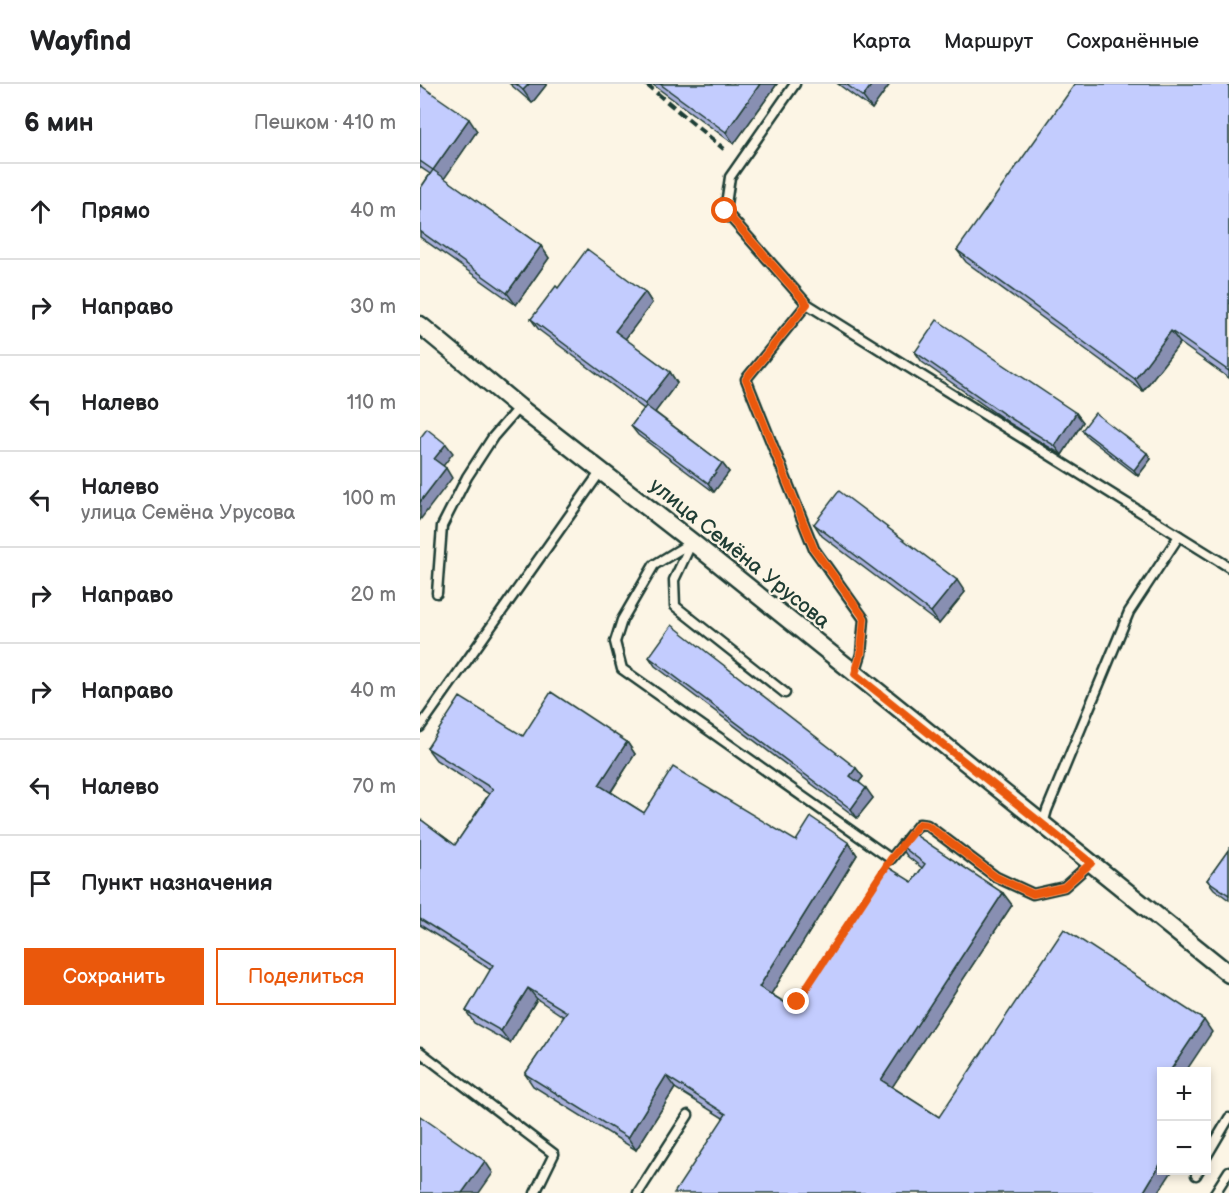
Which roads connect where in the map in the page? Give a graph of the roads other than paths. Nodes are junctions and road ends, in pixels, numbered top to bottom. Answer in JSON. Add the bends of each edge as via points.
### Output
{"nodes":[{"id":1,"x":795,"y":84,"type":"edge"},
{"id":2,"x":807,"y":304,"type":"junction"},
{"id":3,"x":420,"y":325,"type":"edge"},
{"id":4,"x":519,"y":407,"type":"junction"},
{"id":5,"x":601,"y":471,"type":"junction"},
{"id":6,"x":1179,"y":536,"type":"junction"},
{"id":7,"x":692,"y":542,"type":"junction"},
{"id":8,"x":1229,"y":567,"type":"edge"},
{"id":9,"x":437,"y":592,"type":"dead end"},
{"id":10,"x":855,"y":674,"type":"junction"},
{"id":11,"x":785,"y":693,"type":"dead end"},
{"id":12,"x":420,"y":727,"type":"edge"},
{"id":13,"x":1043,"y":825,"type":"junction"},
{"id":14,"x":891,"y":859,"type":"junction"},
{"id":15,"x":1091,"y":863,"type":"junction"},
{"id":16,"x":885,"y":868,"type":"edge"},
{"id":17,"x":1229,"y":974,"type":"edge"},
{"id":18,"x":420,"y":1052,"type":"edge"},
{"id":19,"x":688,"y":1115,"type":"dead end"},
{"id":20,"x":1229,"y":1118,"type":"edge"},
{"id":21,"x":1211,"y":1149,"type":"edge"},
{"id":22,"x":1229,"y":1171,"type":"edge"},
{"id":23,"x":535,"y":1193,"type":"edge"},
{"id":24,"x":638,"y":1193,"type":"edge"},
{"id":25,"x":1215,"y":1193,"type":"edge"}],
"edges":[{"from":1,"to":2,"type":"lane","via":[[729,177],[725,211]]},
{"from":2,"to":6,"type":"lane"},
{"from":2,"to":10,"type":"lane","via":[[746,379],[814,549],[864,618]]},
{"from":3,"to":4,"type":"street","name":"улица Семёна Урусова"},
{"from":4,"to":5,"type":"street","name":"улица Семёна Урусова"},
{"from":4,"to":9,"type":"lane","via":[[467,477],[442,526]]},
{"from":5,"to":7,"type":"street","name":"улица Семёна Урусова"},
{"from":5,"to":12,"type":"lane"},
{"from":6,"to":8,"type":"lane"},
{"from":6,"to":13,"type":"lane","via":[[1129,612]]},
{"from":7,"to":10,"type":"street","name":"улица Семёна Урусова"},
{"from":7,"to":11,"type":"lane","via":[[674,580],[675,606]]},
{"from":7,"to":14,"type":"lane","via":[[654,565],[622,620],[615,642],[622,669]]},
{"from":10,"to":13,"type":"street","name":"улица Семёна Урусова"},
{"from":13,"to":15,"type":"street","name":"улица Семёна Урусова"},
{"from":14,"to":15,"type":"lane","via":[[919,824],[927,825],[996,877],[1033,894],[1064,887]]},
{"from":14,"to":16,"type":"lane"},
{"from":15,"to":17,"type":"street","name":"улица Семёна Урусова"},
{"from":18,"to":23,"type":"lane","via":[[554,1154]]},
{"from":19,"to":24,"type":"lane"},
{"from":20,"to":21,"type":"lane"},
{"from":22,"to":25,"type":"lane"}]}
